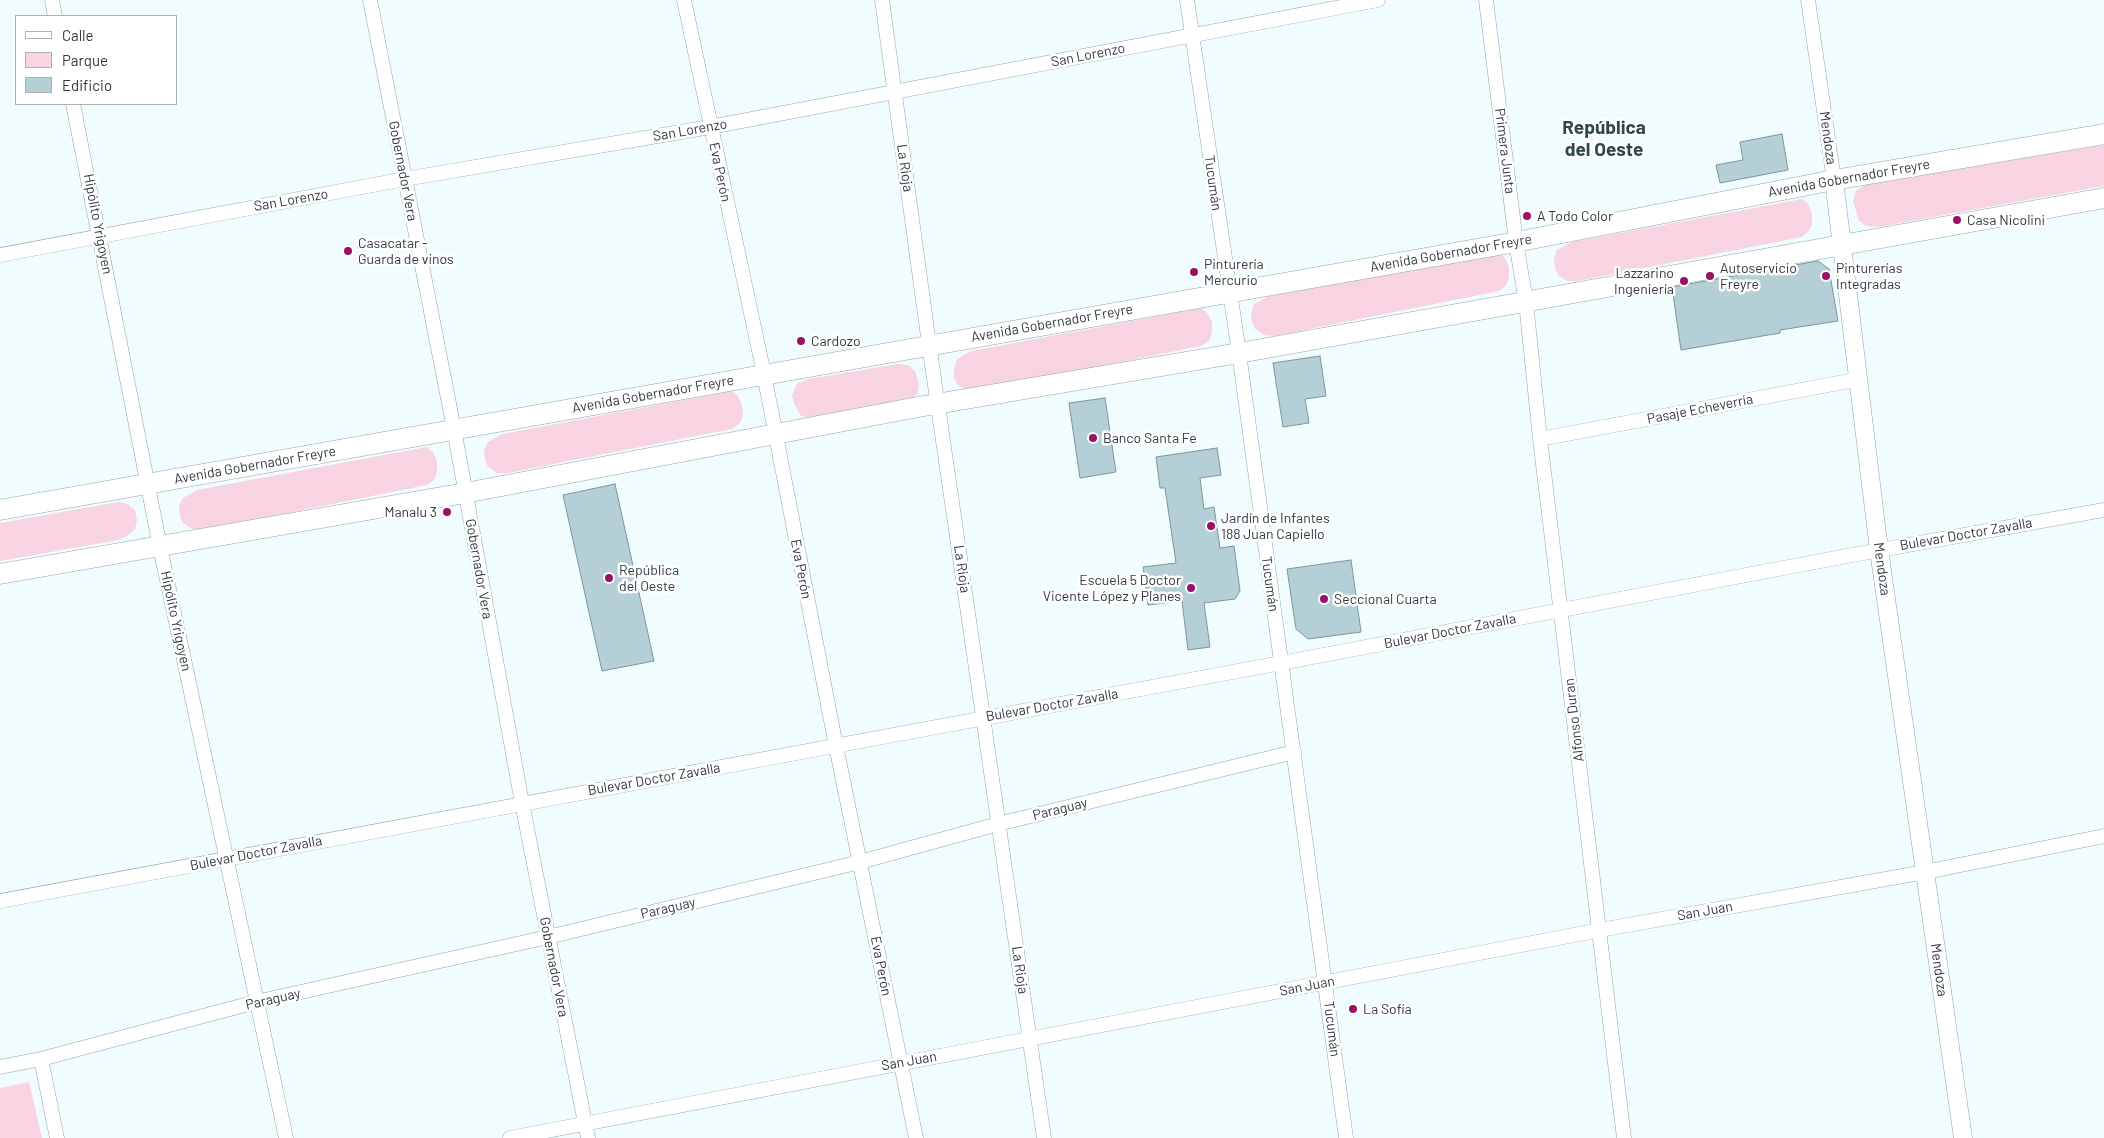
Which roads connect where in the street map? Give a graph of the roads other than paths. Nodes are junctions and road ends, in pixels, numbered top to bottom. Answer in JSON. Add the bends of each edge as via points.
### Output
{"nodes":[{"id":1,"x":52,"y":0,"type":"edge"},
{"id":2,"x":370,"y":0,"type":"edge"},
{"id":3,"x":684,"y":0,"type":"edge"},
{"id":4,"x":882,"y":0,"type":"edge"},
{"id":5,"x":1186,"y":0,"type":"edge"},
{"id":6,"x":1378,"y":0,"type":"edge"},
{"id":7,"x":1486,"y":0,"type":"edge"},
{"id":8,"x":1808,"y":0,"type":"edge"},
{"id":9,"x":55,"y":15,"type":"edge"},
{"id":10,"x":1192,"y":35,"type":"junction"},
{"id":11,"x":895,"y":91,"type":"junction"},
{"id":12,"x":73,"y":105,"type":"edge"},
{"id":13,"x":710,"y":127,"type":"junction"},
{"id":14,"x":2104,"y":134,"type":"edge"},
{"id":15,"x":405,"y":179,"type":"junction"},
{"id":16,"x":1834,"y":180,"type":"junction"},
{"id":17,"x":2104,"y":198,"type":"edge"},
{"id":18,"x":100,"y":235,"type":"junction"},
{"id":19,"x":1516,"y":242,"type":"junction"},
{"id":20,"x":1843,"y":245,"type":"junction"},
{"id":21,"x":0,"y":255,"type":"edge"},
{"id":22,"x":1228,"y":292,"type":"junction"},
{"id":23,"x":1526,"y":302,"type":"junction"},
{"id":24,"x":929,"y":344,"type":"junction"},
{"id":25,"x":1239,"y":353,"type":"junction"},
{"id":26,"x":764,"y":374,"type":"junction"},
{"id":27,"x":1860,"y":379,"type":"junction"},
{"id":28,"x":938,"y":404,"type":"junction"},
{"id":29,"x":454,"y":429,"type":"junction"},
{"id":30,"x":775,"y":434,"type":"junction"},
{"id":31,"x":1540,"y":439,"type":"junction"},
{"id":32,"x":149,"y":484,"type":"junction"},
{"id":33,"x":465,"y":493,"type":"junction"},
{"id":34,"x":0,"y":510,"type":"edge"},
{"id":35,"x":2104,"y":510,"type":"edge"},
{"id":36,"x":160,"y":547,"type":"junction"},
{"id":37,"x":1880,"y":550,"type":"junction"},
{"id":38,"x":0,"y":574,"type":"edge"},
{"id":39,"x":1561,"y":609,"type":"junction"},
{"id":40,"x":1281,"y":663,"type":"junction"},
{"id":41,"x":984,"y":717,"type":"junction"},
{"id":42,"x":836,"y":746,"type":"junction"},
{"id":43,"x":1294,"y":752,"type":"junction"},
{"id":44,"x":522,"y":803,"type":"junction"},
{"id":45,"x":998,"y":824,"type":"junction"},
{"id":46,"x":2104,"y":836,"type":"edge"},
{"id":47,"x":227,"y":858,"type":"junction"},
{"id":48,"x":860,"y":862,"type":"junction"},
{"id":49,"x":1926,"y":872,"type":"junction"},
{"id":50,"x":0,"y":901,"type":"edge"},
{"id":51,"x":1600,"y":930,"type":"junction"},
{"id":52,"x":548,"y":937,"type":"junction"},
{"id":53,"x":1326,"y":982,"type":"junction"},
{"id":54,"x":256,"y":1002,"type":"junction"},
{"id":55,"x":1030,"y":1040,"type":"junction"},
{"id":56,"x":40,"y":1059,"type":"junction"},
{"id":57,"x":900,"y":1063,"type":"junction"},
{"id":58,"x":0,"y":1067,"type":"edge"},
{"id":59,"x":585,"y":1123,"type":"junction"},
{"id":60,"x":57,"y":1138,"type":"edge"},
{"id":61,"x":286,"y":1138,"type":"edge"},
{"id":62,"x":510,"y":1138,"type":"edge"},
{"id":63,"x":588,"y":1138,"type":"edge"},
{"id":64,"x":916,"y":1138,"type":"edge"},
{"id":65,"x":1044,"y":1138,"type":"edge"},
{"id":66,"x":1346,"y":1138,"type":"edge"},
{"id":67,"x":1624,"y":1138,"type":"edge"},
{"id":68,"x":1963,"y":1138,"type":"edge"}],
"edges":[{"from":1,"to":9,"type":"street"},
{"from":2,"to":15,"type":"street","name":"Gobernador Vera"},
{"from":3,"to":13,"type":"street","name":"Eva Perón"},
{"from":4,"to":11,"type":"street","name":"La Rioja"},
{"from":5,"to":10,"type":"street","name":"Tucumán"},
{"from":6,"to":10,"type":"street","name":"San Lorenzo"},
{"from":7,"to":19,"type":"street","name":"Primera Junta"},
{"from":8,"to":16,"type":"street","name":"Mendoza"},
{"from":10,"to":11,"type":"street","name":"San Lorenzo"},
{"from":10,"to":22,"type":"street","name":"Tucumán"},
{"from":11,"to":13,"type":"street","name":"San Lorenzo"},
{"from":11,"to":24,"type":"street","name":"La Rioja"},
{"from":12,"to":18,"type":"street","name":"Hipólito Yrigoyen"},
{"from":13,"to":15,"type":"street","name":"San Lorenzo"},
{"from":13,"to":26,"type":"street","name":"Eva Perón"},
{"from":14,"to":16,"type":"main road","name":"Avenida Gobernador Freyre"},
{"from":15,"to":18,"type":"street","name":"San Lorenzo"},
{"from":15,"to":29,"type":"street","name":"Gobernador Vera"},
{"from":16,"to":19,"type":"main road","name":"Avenida Gobernador Freyre"},
{"from":16,"to":20,"type":"street","name":"Mendoza"},
{"from":17,"to":20,"type":"main road"},
{"from":18,"to":21,"type":"street","name":"San Lorenzo"},
{"from":18,"to":32,"type":"street","name":"Hipólito Yrigoyen"},
{"from":19,"to":22,"type":"main road","name":"Avenida Gobernador Freyre"},
{"from":19,"to":23,"type":"street","name":"Primera Junta"},
{"from":20,"to":23,"type":"main road"},
{"from":20,"to":27,"type":"street","name":"Mendoza"},
{"from":22,"to":24,"type":"main road","name":"Avenida Gobernador Freyre"},
{"from":22,"to":25,"type":"street","name":"Tucumán"},
{"from":23,"to":25,"type":"main road"},
{"from":23,"to":31,"type":"street","name":"Alfonso Duran"},
{"from":24,"to":26,"type":"main road","name":"Avenida Gobernador Freyre"},
{"from":24,"to":28,"type":"street","name":"La Rioja"},
{"from":25,"to":28,"type":"main road"},
{"from":25,"to":40,"type":"street","name":"Tucumán"},
{"from":26,"to":29,"type":"main road","name":"Avenida Gobernador Freyre"},
{"from":26,"to":30,"type":"street","name":"Eva Perón"},
{"from":27,"to":31,"type":"street","name":"Pasaje Echeverría"},
{"from":27,"to":37,"type":"street","name":"Mendoza"},
{"from":28,"to":30,"type":"main road"},
{"from":28,"to":41,"type":"street","name":"La Rioja"},
{"from":29,"to":32,"type":"main road","name":"Avenida Gobernador Freyre"},
{"from":29,"to":33,"type":"street","name":"Gobernador Vera"},
{"from":30,"to":33,"type":"main road"},
{"from":30,"to":42,"type":"street","name":"Eva Perón"},
{"from":31,"to":39,"type":"street","name":"Alfonso Duran"},
{"from":32,"to":34,"type":"main road","name":"Avenida Gobernador Freyre"},
{"from":32,"to":36,"type":"street","name":"Hipólito Yrigoyen"},
{"from":33,"to":36,"type":"main road"},
{"from":33,"to":44,"type":"street","name":"Gobernador Vera"},
{"from":35,"to":37,"type":"street","name":"Bulevar Doctor Zavalla"},
{"from":36,"to":38,"type":"main road"},
{"from":36,"to":47,"type":"street","name":"Hipólito Yrigoyen"},
{"from":37,"to":39,"type":"street","name":"Bulevar Doctor Zavalla"},
{"from":37,"to":49,"type":"street","name":"Mendoza"},
{"from":39,"to":40,"type":"street","name":"Bulevar Doctor Zavalla"},
{"from":39,"to":51,"type":"street","name":"Alfonso Duran"},
{"from":40,"to":41,"type":"street","name":"Bulevar Doctor Zavalla"},
{"from":40,"to":43,"type":"street","name":"Tucumán"},
{"from":41,"to":42,"type":"street","name":"Bulevar Doctor Zavalla"},
{"from":41,"to":45,"type":"street","name":"La Rioja"},
{"from":42,"to":44,"type":"street","name":"Bulevar Doctor Zavalla"},
{"from":42,"to":48,"type":"street","name":"Eva Perón"},
{"from":43,"to":45,"type":"street","name":"Paraguay"},
{"from":43,"to":53,"type":"street","name":"Tucumán"},
{"from":44,"to":47,"type":"street","name":"Bulevar Doctor Zavalla"},
{"from":44,"to":52,"type":"street","name":"Gobernador Vera"},
{"from":45,"to":48,"type":"street","name":"Paraguay"},
{"from":45,"to":55,"type":"street","name":"La Rioja"},
{"from":46,"to":49,"type":"street","name":"San Juan"},
{"from":47,"to":50,"type":"street","name":"Bulevar Doctor Zavalla"},
{"from":47,"to":54,"type":"street","name":"Hipólito Yrigoyen"},
{"from":48,"to":52,"type":"street","name":"Paraguay"},
{"from":48,"to":57,"type":"street","name":"Eva Perón"},
{"from":49,"to":51,"type":"street","name":"San Juan"},
{"from":49,"to":68,"type":"street","name":"Mendoza"},
{"from":51,"to":53,"type":"street","name":"San Juan"},
{"from":51,"to":67,"type":"street","name":"Alfonso Duran"},
{"from":52,"to":54,"type":"street","name":"Paraguay"},
{"from":52,"to":59,"type":"street","name":"Gobernador Vera"},
{"from":53,"to":55,"type":"street","name":"San Juan"},
{"from":53,"to":66,"type":"street","name":"Tucumán"},
{"from":54,"to":56,"type":"street","name":"Paraguay"},
{"from":54,"to":61,"type":"street","name":"Hipólito Yrigoyen"},
{"from":55,"to":57,"type":"street","name":"San Juan"},
{"from":55,"to":65,"type":"street","name":"La Rioja"},
{"from":56,"to":58,"type":"street","name":"Paraguay"},
{"from":56,"to":60,"type":"street"},
{"from":57,"to":59,"type":"street","name":"San Juan"},
{"from":57,"to":64,"type":"street","name":"Eva Perón"},
{"from":59,"to":62,"type":"street","name":"San Juan"},
{"from":59,"to":63,"type":"street","name":"Gobernador Vera"}]}
